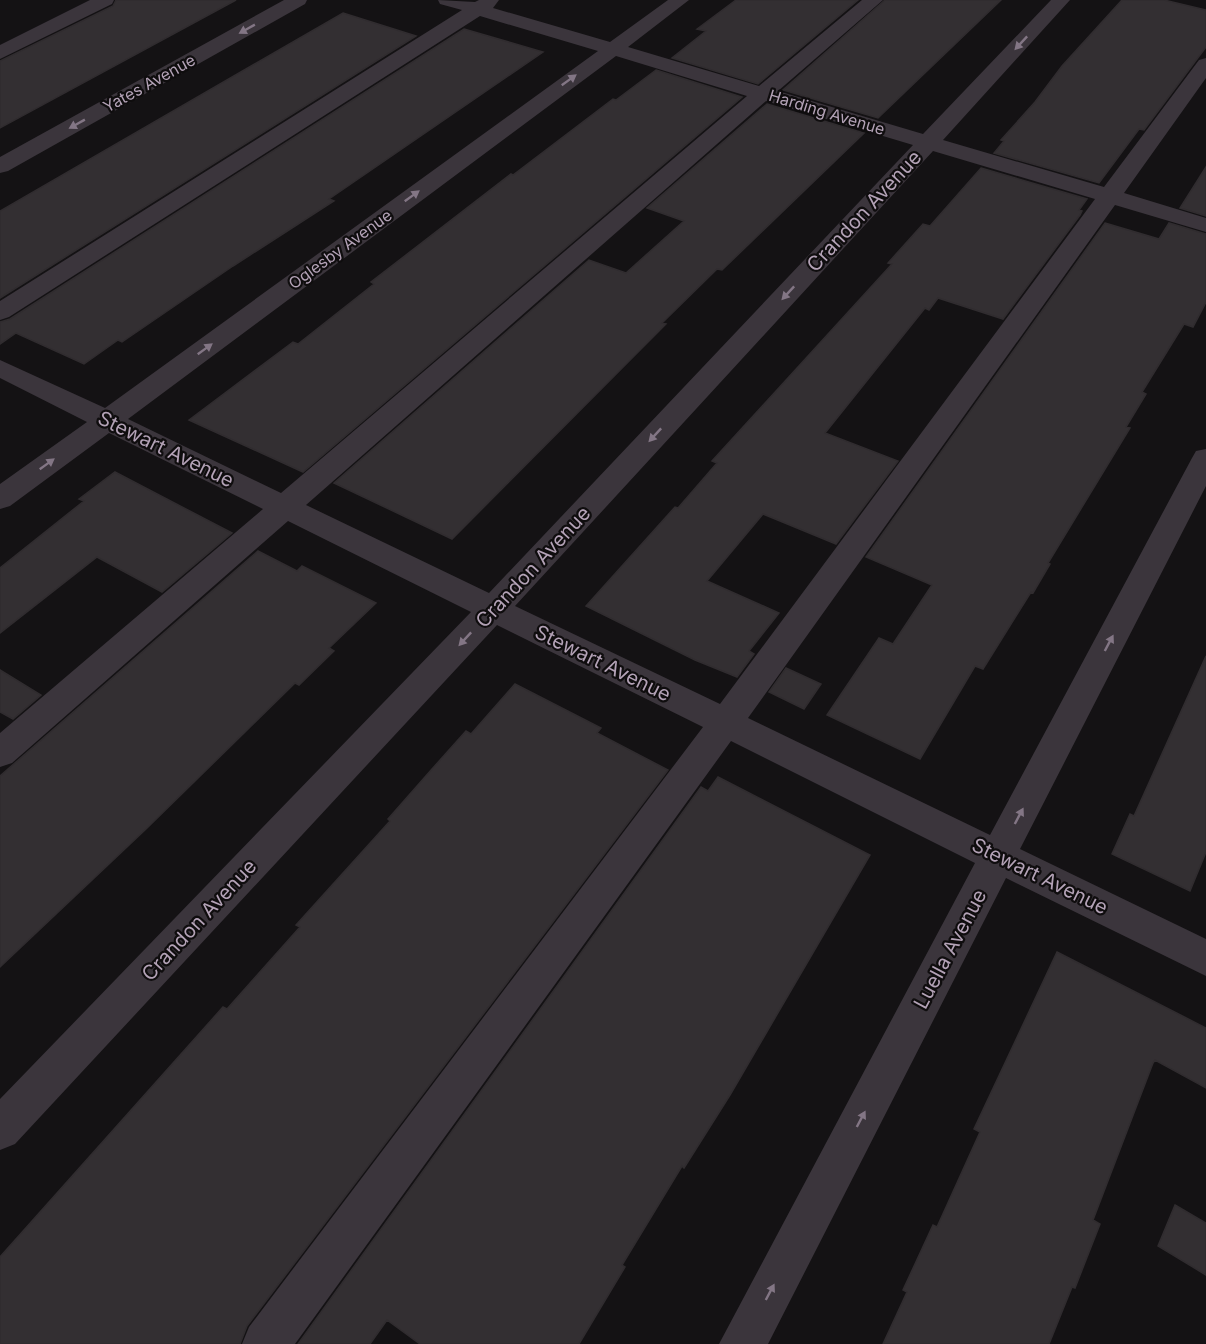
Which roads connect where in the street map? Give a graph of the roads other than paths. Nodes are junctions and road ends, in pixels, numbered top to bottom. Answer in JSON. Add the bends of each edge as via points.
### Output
{"nodes":[{"id":1,"x":105,"y":0,"type":"edge"},
{"id":2,"x":298,"y":0,"type":"edge"},
{"id":3,"x":447,"y":0,"type":"edge"},
{"id":4,"x":680,"y":0,"type":"edge"},
{"id":5,"x":874,"y":0,"type":"edge"},
{"id":6,"x":1061,"y":0,"type":"edge"},
{"id":7,"x":485,"y":4,"type":"edge"},
{"id":8,"x":612,"y":49,"type":"junction"},
{"id":9,"x":0,"y":53,"type":"edge"},
{"id":10,"x":1206,"y":64,"type":"edge"},
{"id":11,"x":762,"y":93,"type":"junction"},
{"id":12,"x":928,"y":142,"type":"junction"},
{"id":13,"x":0,"y":166,"type":"edge"},
{"id":14,"x":1111,"y":196,"type":"junction"},
{"id":15,"x":1206,"y":225,"type":"edge"},
{"id":16,"x":0,"y":312,"type":"edge"},
{"id":17,"x":0,"y":368,"type":"edge"},
{"id":18,"x":107,"y":421,"type":"junction"},
{"id":19,"x":1206,"y":458,"type":"edge"},
{"id":20,"x":0,"y":499,"type":"edge"},
{"id":21,"x":284,"y":507,"type":"junction"},
{"id":22,"x":493,"y":609,"type":"junction"},
{"id":23,"x":725,"y":723,"type":"junction"},
{"id":24,"x":0,"y":753,"type":"edge"},
{"id":25,"x":998,"y":856,"type":"junction"},
{"id":26,"x":1206,"y":958,"type":"edge"},
{"id":27,"x":0,"y":1129,"type":"edge"},
{"id":28,"x":266,"y":1344,"type":"edge"},
{"id":29,"x":743,"y":1344,"type":"edge"}],
"edges":[{"from":1,"to":9,"type":"street"},
{"from":2,"to":13,"type":"street","name":"Yates Avenue","one_way":true},
{"from":3,"to":7,"type":"street","name":"Harding Avenue"},
{"from":4,"to":8,"type":"street","name":"Oglesby Avenue"},
{"from":5,"to":11,"type":"street"},
{"from":6,"to":12,"type":"street","name":"Crandon Avenue","one_way":true},
{"from":7,"to":8,"type":"street","name":"Harding Avenue"},
{"from":7,"to":16,"type":"street"},
{"from":8,"to":11,"type":"street","name":"Harding Avenue"},
{"from":18,"to":8,"type":"street","name":"Oglesby Avenue","one_way":true},
{"from":10,"to":14,"type":"street"},
{"from":11,"to":12,"type":"street","name":"Harding Avenue"},
{"from":11,"to":21,"type":"street"},
{"from":12,"to":14,"type":"street","name":"Harding Avenue"},
{"from":12,"to":22,"type":"street","name":"Crandon Avenue","one_way":true},
{"from":14,"to":15,"type":"street","name":"Harding Avenue"},
{"from":14,"to":23,"type":"street"},
{"from":17,"to":18,"type":"street","name":"Stewart Avenue"},
{"from":20,"to":18,"type":"street","name":"Oglesby Avenue","one_way":true},
{"from":18,"to":21,"type":"street","name":"Stewart Avenue"},
{"from":25,"to":19,"type":"street","name":"Luella Avenue","one_way":true},
{"from":21,"to":22,"type":"street","name":"Stewart Avenue"},
{"from":21,"to":24,"type":"street"},
{"from":22,"to":23,"type":"street","name":"Stewart Avenue"},
{"from":22,"to":27,"type":"street","name":"Crandon Avenue","one_way":true},
{"from":23,"to":25,"type":"street","name":"Stewart Avenue"},
{"from":23,"to":28,"type":"street"},
{"from":25,"to":26,"type":"street","name":"Stewart Avenue"},
{"from":29,"to":25,"type":"street","name":"Luella Avenue","one_way":true}]}
